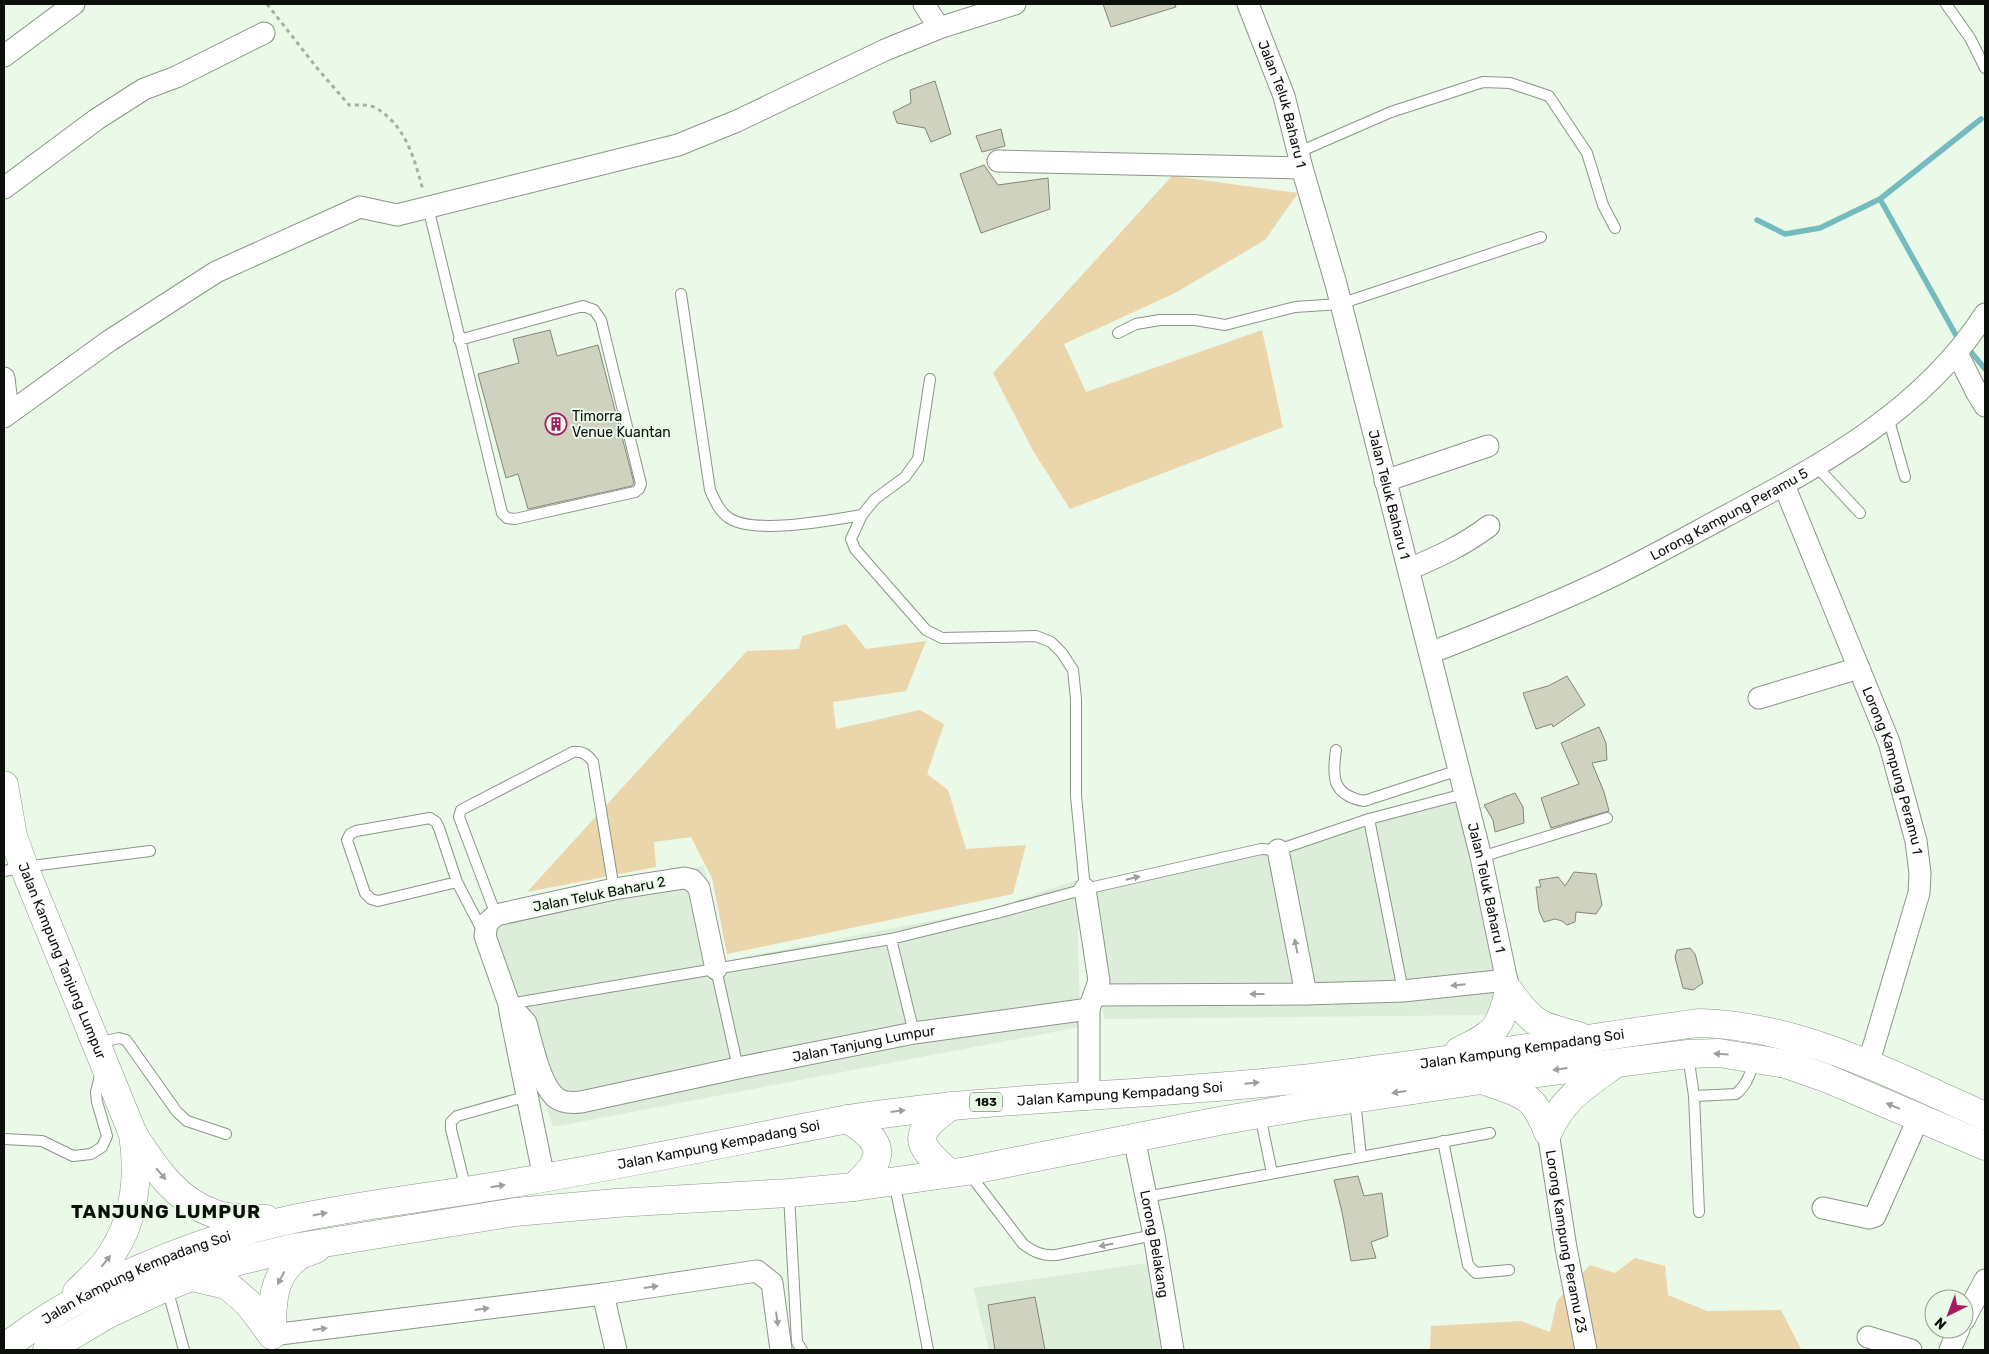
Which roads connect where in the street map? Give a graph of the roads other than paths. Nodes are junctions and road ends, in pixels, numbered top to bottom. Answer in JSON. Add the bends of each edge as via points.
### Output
{"nodes":[{"id":1,"x":74,"y":4,"type":"edge"},
{"id":2,"x":924,"y":4,"type":"edge"},
{"id":3,"x":1015,"y":4,"type":"edge"},
{"id":4,"x":1248,"y":4,"type":"edge"},
{"id":5,"x":1946,"y":4,"type":"edge"},
{"id":6,"x":939,"y":28,"type":"junction"},
{"id":7,"x":264,"y":32,"type":"dead end"},
{"id":8,"x":4,"y":56,"type":"edge"},
{"id":9,"x":1985,"y":68,"type":"edge"},
{"id":10,"x":1301,"y":160,"type":"junction"},
{"id":11,"x":998,"y":161,"type":"dead end"},
{"id":12,"x":4,"y":188,"type":"edge"},
{"id":13,"x":428,"y":207,"type":"junction"},
{"id":14,"x":1615,"y":228,"type":"dead end"},
{"id":15,"x":1541,"y":237,"type":"dead end"},
{"id":16,"x":681,"y":294,"type":"dead end"},
{"id":17,"x":1340,"y":304,"type":"junction"},
{"id":18,"x":1985,"y":314,"type":"edge"},
{"id":19,"x":1118,"y":333,"type":"dead end"},
{"id":20,"x":459,"y":340,"type":"junction"},
{"id":21,"x":1957,"y":353,"type":"junction"},
{"id":22,"x":4,"y":378,"type":"edge"},
{"id":23,"x":930,"y":379,"type":"dead end"},
{"id":24,"x":1985,"y":406,"type":"edge"},
{"id":25,"x":6,"y":414,"type":"edge"},
{"id":26,"x":1888,"y":417,"type":"junction"},
{"id":27,"x":1488,"y":446,"type":"dead end"},
{"id":28,"x":1817,"y":467,"type":"junction"},
{"id":29,"x":1906,"y":477,"type":"dead end"},
{"id":30,"x":1385,"y":481,"type":"junction"},
{"id":31,"x":1784,"y":485,"type":"junction"},
{"id":32,"x":1860,"y":513,"type":"dead end"},
{"id":33,"x":862,"y":515,"type":"junction"},
{"id":34,"x":1489,"y":526,"type":"dead end"},
{"id":35,"x":1408,"y":569,"type":"junction"},
{"id":36,"x":1430,"y":653,"type":"junction"},
{"id":37,"x":1859,"y":668,"type":"junction"},
{"id":38,"x":1759,"y":698,"type":"dead end"},
{"id":39,"x":1336,"y":750,"type":"dead end"},
{"id":40,"x":1459,"y":770,"type":"junction"},
{"id":41,"x":4,"y":785,"type":"edge"},
{"id":42,"x":1464,"y":794,"type":"junction"},
{"id":43,"x":1607,"y":818,"type":"dead end"},
{"id":44,"x":1369,"y":819,"type":"junction"},
{"id":45,"x":1278,"y":850,"type":"junction"},
{"id":46,"x":150,"y":851,"type":"dead end"},
{"id":47,"x":1481,"y":857,"type":"junction"},
{"id":48,"x":14,"y":869,"type":"edge"},
{"id":49,"x":456,"y":882,"type":"junction"},
{"id":50,"x":614,"y":889,"type":"junction"},
{"id":51,"x":1085,"y":889,"type":"junction"},
{"id":52,"x":496,"y":915,"type":"junction"},
{"id":53,"x":485,"y":936,"type":"junction"},
{"id":54,"x":892,"y":938,"type":"junction"},
{"id":55,"x":716,"y":969,"type":"junction"},
{"id":56,"x":1508,"y":986,"type":"junction"},
{"id":57,"x":1403,"y":991,"type":"junction"},
{"id":58,"x":1306,"y":994,"type":"junction"},
{"id":59,"x":1091,"y":1002,"type":"junction"},
{"id":60,"x":510,"y":1008,"type":"junction"},
{"id":61,"x":914,"y":1033,"type":"junction"},
{"id":62,"x":1587,"y":1038,"type":"junction"},
{"id":63,"x":100,"y":1052,"type":"junction"},
{"id":64,"x":1688,"y":1054,"type":"junction"},
{"id":65,"x":1755,"y":1058,"type":"junction"},
{"id":66,"x":1442,"y":1059,"type":"junction"},
{"id":67,"x":1618,"y":1062,"type":"junction"},
{"id":68,"x":1868,"y":1065,"type":"junction"},
{"id":69,"x":738,"y":1068,"type":"junction"},
{"id":70,"x":1481,"y":1080,"type":"junction"},
{"id":71,"x":528,"y":1096,"type":"junction"},
{"id":72,"x":1089,"y":1096,"type":"junction"},
{"id":73,"x":1694,"y":1096,"type":"junction"},
{"id":74,"x":1355,"y":1098,"type":"junction"},
{"id":75,"x":950,"y":1106,"type":"junction"},
{"id":76,"x":1260,"y":1114,"type":"junction"},
{"id":77,"x":1985,"y":1116,"type":"edge"},
{"id":78,"x":1919,"y":1117,"type":"junction"},
{"id":79,"x":848,"y":1119,"type":"junction"},
{"id":80,"x":1548,"y":1132,"type":"junction"},
{"id":81,"x":1490,"y":1133,"type":"dead end"},
{"id":82,"x":133,"y":1134,"type":"junction"},
{"id":83,"x":226,"y":1134,"type":"dead end"},
{"id":84,"x":1134,"y":1138,"type":"junction"},
{"id":85,"x":4,"y":1139,"type":"edge"},
{"id":86,"x":1443,"y":1142,"type":"junction"},
{"id":87,"x":1985,"y":1146,"type":"edge"},
{"id":88,"x":1361,"y":1156,"type":"junction"},
{"id":89,"x":958,"y":1172,"type":"junction"},
{"id":90,"x":1272,"y":1173,"type":"junction"},
{"id":91,"x":544,"y":1178,"type":"junction"},
{"id":92,"x":893,"y":1181,"type":"junction"},
{"id":93,"x":854,"y":1187,"type":"junction"},
{"id":94,"x":466,"y":1191,"type":"junction"},
{"id":95,"x":788,"y":1193,"type":"junction"},
{"id":96,"x":1146,"y":1197,"type":"junction"},
{"id":97,"x":1823,"y":1208,"type":"dead end"},
{"id":98,"x":1699,"y":1212,"type":"dead end"},
{"id":99,"x":287,"y":1220,"type":"junction"},
{"id":100,"x":1154,"y":1235,"type":"junction"},
{"id":101,"x":334,"y":1240,"type":"junction"},
{"id":102,"x":1509,"y":1270,"type":"dead end"},
{"id":103,"x":191,"y":1276,"type":"junction"},
{"id":104,"x":1985,"y":1280,"type":"edge"},
{"id":105,"x":166,"y":1287,"type":"junction"},
{"id":106,"x":602,"y":1294,"type":"junction"},
{"id":107,"x":1974,"y":1301,"type":"edge"},
{"id":108,"x":60,"y":1310,"type":"junction"},
{"id":109,"x":1868,"y":1337,"type":"dead end"},
{"id":110,"x":273,"y":1339,"type":"junction"},
{"id":111,"x":4,"y":1348,"type":"edge"},
{"id":112,"x":47,"y":1350,"type":"edge"},
{"id":113,"x":184,"y":1350,"type":"edge"},
{"id":114,"x":616,"y":1350,"type":"edge"},
{"id":115,"x":781,"y":1350,"type":"edge"},
{"id":116,"x":802,"y":1350,"type":"edge"},
{"id":117,"x":928,"y":1350,"type":"edge"},
{"id":118,"x":1173,"y":1350,"type":"edge"},
{"id":119,"x":1586,"y":1350,"type":"edge"},
{"id":120,"x":1911,"y":1350,"type":"edge"}],
"edges":[{"from":1,"to":8,"type":"street"},
{"from":2,"to":6,"type":"street"},
{"from":3,"to":6,"type":"street"},
{"from":4,"to":10,"type":"street","name":"Jalan Teluk Baharu 1","via":[[1284,96]]},
{"from":5,"to":9,"type":"lane","via":[[1970,38]]},
{"from":6,"to":13,"type":"street","via":[[678,145]]},
{"from":7,"to":12,"type":"street","via":[[176,77],[144,89],[97,119]]},
{"from":10,"to":11,"type":"street"},
{"from":10,"to":14,"type":"lane","via":[[1391,112],[1483,82],[1510,83],[1549,96],[1586,153],[1603,205]]},
{"from":10,"to":17,"type":"street","name":"Jalan Teluk Baharu 1"},
{"from":13,"to":20,"type":"lane"},
{"from":13,"to":25,"type":"street","via":[[397,215],[360,207],[216,272]]},
{"from":15,"to":17,"type":"lane"},
{"from":16,"to":33,"type":"lane","via":[[710,490],[719,509],[730,519],[746,525],[799,525]]},
{"from":17,"to":19,"type":"lane","via":[[1295,307],[1225,325],[1195,320],[1160,320],[1136,324]]},
{"from":17,"to":30,"type":"street","name":"Jalan Teluk Baharu 1"},
{"from":18,"to":21,"type":"street","name":"Lorong Kampung Peramu 5"},
{"from":20,"to":20,"type":"lane","via":[[583,306],[594,310],[601,320],[641,484],[639,489],[515,519],[507,518],[502,513]]},
{"from":21,"to":24,"type":"street"},
{"from":21,"to":26,"type":"street","name":"Lorong Kampung Peramu 5","via":[[1923,388]]},
{"from":22,"to":25,"type":"street"},
{"from":23,"to":33,"type":"lane","via":[[918,459],[905,477],[874,499]]},
{"from":26,"to":28,"type":"street","name":"Lorong Kampung Peramu 5"},
{"from":26,"to":29,"type":"lane"},
{"from":27,"to":30,"type":"street"},
{"from":28,"to":31,"type":"street","name":"Lorong Kampung Peramu 5"},
{"from":28,"to":32,"type":"lane"},
{"from":30,"to":35,"type":"street","name":"Jalan Teluk Baharu 1"},
{"from":31,"to":36,"type":"street","name":"Lorong Kampung Peramu 5","via":[[1598,583]]},
{"from":31,"to":37,"type":"street","name":"Lorong Kampung Peramu 1"},
{"from":33,"to":51,"type":"lane","via":[[851,539],[855,550],[926,630],[942,638],[1036,636],[1051,642],[1073,670],[1076,796]]},
{"from":34,"to":35,"type":"street","via":[[1472,540]]},
{"from":35,"to":36,"type":"street","name":"Jalan Teluk Baharu 1"},
{"from":36,"to":40,"type":"street","name":"Jalan Teluk Baharu 1"},
{"from":37,"to":38,"type":"street"},
{"from":37,"to":68,"type":"street","name":"Lorong Kampung Peramu 1","via":[[1889,742],[1916,841],[1920,873],[1919,893]]},
{"from":39,"to":40,"type":"lane","via":[[1335,781],[1341,792],[1358,800]]},
{"from":40,"to":42,"type":"street","name":"Jalan Teluk Baharu 1"},
{"from":41,"to":48,"type":"main road","name":"Jalan Kampung Tanjung Lumpur","via":[[13,836]]},
{"from":42,"to":44,"type":"lane"},
{"from":42,"to":47,"type":"street","name":"Jalan Teluk Baharu 1"},
{"from":43,"to":47,"type":"lane"},
{"from":44,"to":45,"type":"lane"},
{"from":44,"to":57,"type":"lane"},
{"from":51,"to":45,"type":"lane","one_way":true,"via":[[1261,849]]},
{"from":58,"to":45,"type":"street","one_way":true},
{"from":46,"to":48,"type":"lane"},
{"from":47,"to":56,"type":"street","name":"Jalan Teluk Baharu 1"},
{"from":48,"to":63,"type":"main road","name":"Jalan Kampung Tanjung Lumpur"},
{"from":49,"to":49,"type":"lane","via":[[378,901],[370,900],[347,840],[356,831],[430,818],[439,828]]},
{"from":49,"to":53,"type":"lane"},
{"from":50,"to":52,"type":"street","name":"Jalan Teluk Baharu 2"},
{"from":50,"to":52,"type":"lane","via":[[593,762],[579,751],[573,752],[460,810],[459,817]]},
{"from":50,"to":55,"type":"street","name":"Jalan Teluk Baharu 2","via":[[684,878],[692,880],[699,888]]},
{"from":51,"to":54,"type":"lane"},
{"from":51,"to":59,"type":"street","via":[[1099,981]]},
{"from":52,"to":53,"type":"street","via":[[487,924]]},
{"from":53,"to":60,"type":"street"},
{"from":54,"to":55,"type":"lane"},
{"from":54,"to":61,"type":"lane"},
{"from":55,"to":60,"type":"lane"},
{"from":55,"to":69,"type":"lane"},
{"from":56,"to":57,"type":"street","name":"Jalan Tanjung Lumpur","one_way":true},
{"from":56,"to":62,"type":"main road","via":[[1524,1012],[1536,1023]]},
{"from":56,"to":66,"type":"main road","via":[[1504,1014],[1498,1027],[1489,1036]]},
{"from":57,"to":58,"type":"street","name":"Jalan Tanjung Lumpur"},
{"from":58,"to":59,"type":"street","name":"Jalan Tanjung Lumpur","one_way":true},
{"from":59,"to":61,"type":"street","name":"Jalan Tanjung Lumpur"},
{"from":59,"to":72,"type":"street"},
{"from":60,"to":69,"type":"street","name":"Jalan Tanjung Lumpur","via":[[526,1023],[546,1086],[556,1098],[568,1103]]},
{"from":60,"to":71,"type":"street"},
{"from":61,"to":69,"type":"street","name":"Jalan Tanjung Lumpur"},
{"from":62,"to":66,"type":"main road","name":"Jalan Kampung Kempadang Soi","number":"183"},
{"from":62,"to":68,"type":"main road","name":"Jalan Kampung Kempadang Soi","number":"183","via":[[1698,1023],[1727,1024],[1775,1032]]},
{"from":63,"to":82,"type":"main road","name":"Jalan Kampung Tanjung Lumpur"},
{"from":63,"to":83,"type":"lane","via":[[119,1038],[126,1040],[177,1112],[187,1121]]},
{"from":63,"to":85,"type":"lane","via":[[96,1102],[107,1136],[102,1147],[91,1154],[73,1156],[42,1141]]},
{"from":65,"to":64,"type":"main road","name":"Jalan Kampung Kempadang Soi","one_way":true,"via":[[1718,1053]]},
{"from":64,"to":67,"type":"main road","name":"Jalan Kampung Kempadang Soi"},
{"from":64,"to":73,"type":"lane"},
{"from":65,"to":73,"type":"lane","via":[[1748,1080],[1736,1094]]},
{"from":78,"to":65,"type":"main road","name":"Jalan Kampung Kempadang Soi","one_way":true,"via":[[1818,1075]]},
{"from":72,"to":66,"type":"main road","name":"Jalan Kampung Kempadang Soi","number":"183","one_way":true,"via":[[1302,1079]]},
{"from":67,"to":70,"type":"main road","name":"Jalan Kampung Kempadang Soi","one_way":true},
{"from":67,"to":80,"type":"main road","via":[[1566,1101]]},
{"from":68,"to":77,"type":"main road","name":"Jalan Kampung Kempadang Soi","number":"183"},
{"from":70,"to":74,"type":"main road","name":"Jalan Kampung Kempadang Soi","one_way":true},
{"from":70,"to":80,"type":"main road","via":[[1521,1094],[1533,1102]]},
{"from":71,"to":91,"type":"street"},
{"from":71,"to":94,"type":"lane","via":[[457,1116],[451,1122]]},
{"from":72,"to":75,"type":"main road","name":"Jalan Kampung Kempadang Soi","number":"183"},
{"from":73,"to":98,"type":"lane"},
{"from":74,"to":76,"type":"main road","name":"Jalan Kampung Kempadang Soi"},
{"from":74,"to":88,"type":"lane"},
{"from":79,"to":75,"type":"main road","name":"Jalan Kampung Kempadang Soi","number":"183","one_way":true},
{"from":75,"to":89,"type":"main road","via":[[925,1127],[922,1140],[927,1153]]},
{"from":76,"to":84,"type":"main road","name":"Jalan Kampung Kempadang Soi"},
{"from":76,"to":90,"type":"lane"},
{"from":78,"to":87,"type":"main road","name":"Jalan Kampung Kempadang Soi"},
{"from":78,"to":97,"type":"street","via":[[1875,1216],[1869,1218]]},
{"from":79,"to":91,"type":"main road","name":"Jalan Kampung Kempadang Soi","number":"183"},
{"from":79,"to":93,"type":"main road","via":[[868,1134],[877,1149],[875,1166]]},
{"from":80,"to":119,"type":"street","name":"Lorong Kampung Peramu 23"},
{"from":81,"to":86,"type":"lane"},
{"from":82,"to":99,"type":"main road","one_way":true,"via":[[156,1170],[173,1189],[196,1206],[217,1215]]},
{"from":108,"to":82,"type":"main road","one_way":true,"via":[[105,1263],[127,1224],[137,1171]]},
{"from":84,"to":89,"type":"main road","name":"Jalan Kampung Kempadang Soi"},
{"from":84,"to":96,"type":"street","name":"Lorong Belakang"},
{"from":86,"to":88,"type":"lane"},
{"from":86,"to":102,"type":"lane","via":[[1468,1265],[1476,1272]]},
{"from":88,"to":90,"type":"lane"},
{"from":89,"to":92,"type":"main road","name":"Jalan Kampung Kempadang Soi"},
{"from":100,"to":89,"type":"lane","one_way":true,"via":[[1046,1256],[1023,1244]]},
{"from":90,"to":96,"type":"lane"},
{"from":94,"to":91,"type":"main road","name":"Jalan Kampung Kempadang Soi","number":"183","one_way":true},
{"from":92,"to":93,"type":"main road","name":"Jalan Kampung Kempadang Soi"},
{"from":92,"to":117,"type":"lane"},
{"from":93,"to":95,"type":"main road","name":"Jalan Kampung Kempadang Soi"},
{"from":99,"to":94,"type":"main road","name":"Jalan Kampung Kempadang Soi","number":"183","one_way":true},
{"from":95,"to":101,"type":"main road","name":"Jalan Kampung Kempadang Soi","via":[[523,1211]]},
{"from":95,"to":116,"type":"lane","via":[[797,1342]]},
{"from":96,"to":100,"type":"street","name":"Lorong Belakang"},
{"from":99,"to":108,"type":"main road","name":"Jalan Kampung Kempadang Soi","number":"183","via":[[191,1249],[134,1271]]},
{"from":100,"to":118,"type":"street","name":"Lorong Belakang"},
{"from":101,"to":103,"type":"main road","name":"Jalan Kampung Kempadang Soi","via":[[239,1261]]},
{"from":101,"to":110,"type":"main road","one_way":true,"via":[[294,1259],[281,1276],[272,1299]]},
{"from":103,"to":105,"type":"main road","name":"Jalan Kampung Kempadang Soi"},
{"from":103,"to":110,"type":"main road","via":[[227,1285],[248,1303]]},
{"from":104,"to":107,"type":"street"},
{"from":105,"to":112,"type":"main road","name":"Jalan Kampung Kempadang Soi","via":[[110,1313]]},
{"from":105,"to":113,"type":"lane"},
{"from":110,"to":106,"type":"street","one_way":true},
{"from":106,"to":114,"type":"street"},
{"from":106,"to":115,"type":"street","one_way":true,"via":[[757,1271],[772,1283]]},
{"from":108,"to":111,"type":"main road","name":"Jalan Kampung Kempadang Soi","number":"183"},
{"from":109,"to":120,"type":"street"}]}
